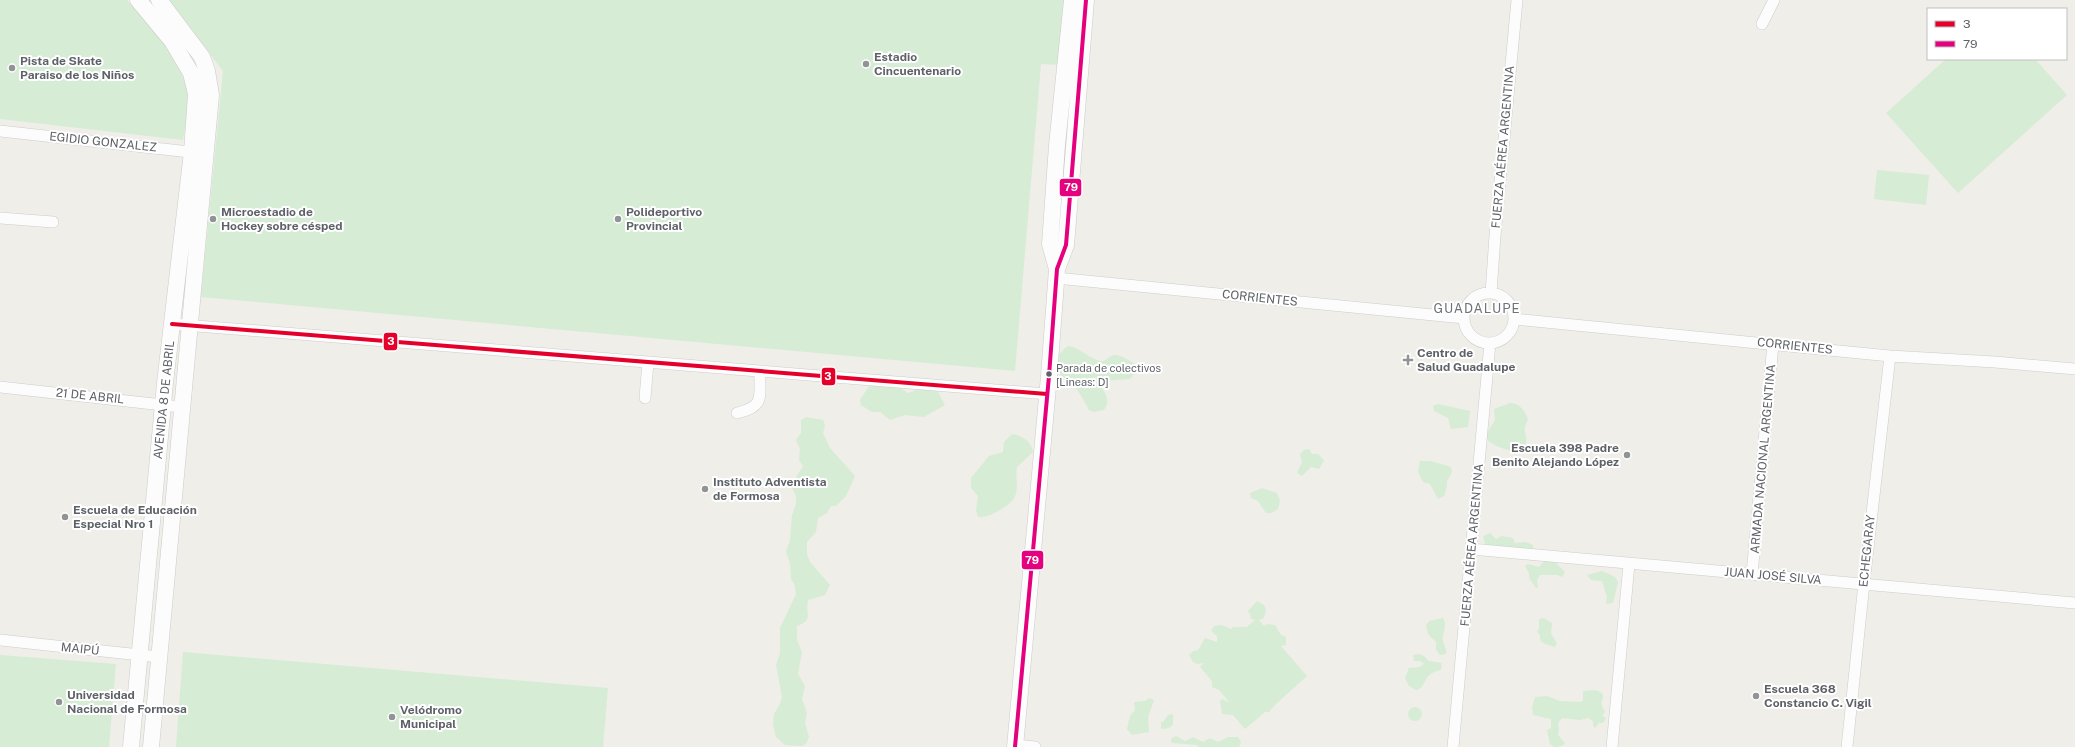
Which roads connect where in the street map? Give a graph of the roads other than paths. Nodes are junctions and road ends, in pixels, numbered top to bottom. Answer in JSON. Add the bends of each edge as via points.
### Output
{"nodes":[{"id":1,"x":138,"y":0,"type":"edge"},
{"id":2,"x":159,"y":0,"type":"edge"},
{"id":3,"x":1072,"y":0,"type":"edge"},
{"id":4,"x":1086,"y":0,"type":"edge"},
{"id":5,"x":1517,"y":0,"type":"edge"},
{"id":6,"x":1774,"y":0,"type":"edge"},
{"id":7,"x":1762,"y":24,"type":"dead end"},
{"id":8,"x":0,"y":131,"type":"edge"},
{"id":9,"x":198,"y":153,"type":"junction"},
{"id":10,"x":0,"y":218,"type":"edge"},
{"id":11,"x":53,"y":222,"type":"dead end"},
{"id":12,"x":1056,"y":274,"type":"junction"},
{"id":13,"x":1491,"y":293,"type":"junction"},
{"id":14,"x":1464,"y":318,"type":"junction"},
{"id":15,"x":1514,"y":319,"type":"junction"},
{"id":16,"x":172,"y":324,"type":"junction"},
{"id":17,"x":188,"y":326,"type":"junction"},
{"id":18,"x":1490,"y":344,"type":"junction"},
{"id":19,"x":1774,"y":344,"type":"junction"},
{"id":20,"x":1890,"y":356,"type":"junction"},
{"id":21,"x":648,"y":362,"type":"junction"},
{"id":22,"x":2075,"y":369,"type":"edge"},
{"id":23,"x":760,"y":371,"type":"junction"},
{"id":24,"x":0,"y":387,"type":"edge"},
{"id":25,"x":1047,"y":394,"type":"junction"},
{"id":26,"x":645,"y":398,"type":"dead end"},
{"id":27,"x":163,"y":404,"type":"junction"},
{"id":28,"x":181,"y":407,"type":"junction"},
{"id":29,"x":737,"y":413,"type":"dead end"},
{"id":30,"x":1471,"y":549,"type":"junction"},
{"id":31,"x":1629,"y":564,"type":"junction"},
{"id":32,"x":1752,"y":574,"type":"junction"},
{"id":33,"x":1864,"y":583,"type":"junction"},
{"id":34,"x":2075,"y":603,"type":"edge"},
{"id":35,"x":0,"y":640,"type":"edge"},
{"id":36,"x":139,"y":655,"type":"junction"},
{"id":37,"x":159,"y":657,"type":"junction"},
{"id":38,"x":1015,"y":746,"type":"edge"},
{"id":39,"x":131,"y":747,"type":"edge"},
{"id":40,"x":151,"y":747,"type":"edge"},
{"id":41,"x":1035,"y":747,"type":"edge"},
{"id":42,"x":1453,"y":747,"type":"edge"},
{"id":43,"x":1612,"y":747,"type":"edge"},
{"id":44,"x":1847,"y":747,"type":"edge"}],
"edges":[{"from":1,"to":9,"type":"main road","name":"AVENIDA 8 DE ABRIL","via":[[172,41],[191,73],[196,94]]},
{"from":2,"to":9,"type":"main road","name":"AVENIDA 8 DE ABRIL","via":[[202,57],[207,71],[211,95]]},
{"from":3,"to":12,"type":"main road","via":[[1050,244]]},
{"from":4,"to":12,"type":"main road","via":[[1066,245]]},
{"from":5,"to":13,"type":"street","name":"FUERZA AÉREA ARGENTINA"},
{"from":6,"to":7,"type":"street"},
{"from":8,"to":9,"type":"street","name":"EGIDIO GONZALEZ"},
{"from":9,"to":16,"type":"main road","name":"AVENIDA 8 DE ABRIL"},
{"from":9,"to":17,"type":"main road","name":"AVENIDA 8 DE ABRIL"},
{"from":10,"to":11,"type":"street"},
{"from":12,"to":14,"type":"street","name":"CORRIENTES"},
{"from":12,"to":25,"type":"main road"},
{"from":13,"to":14,"type":"street","via":[[1472,300],[1466,308]]},
{"from":13,"to":15,"type":"street","via":[[1503,297],[1512,307]]},
{"from":14,"to":18,"type":"street","via":[[1466,328],[1472,336],[1480,342]]},
{"from":15,"to":18,"type":"street","via":[[1507,336],[1499,342]]},
{"from":15,"to":19,"type":"street","name":"CORRIENTES"},
{"from":16,"to":17,"type":"street"},
{"from":16,"to":27,"type":"main road","name":"AVENIDA 8 DE ABRIL"},
{"from":17,"to":21,"type":"street"},
{"from":17,"to":28,"type":"main road","name":"AVENIDA 8 DE ABRIL"},
{"from":18,"to":30,"type":"street","name":"FUERZA AÉREA ARGENTINA"},
{"from":19,"to":20,"type":"street","name":"CORRIENTES"},
{"from":19,"to":32,"type":"street","name":"ARMADA NACIONAL ARGENTINA"},
{"from":20,"to":22,"type":"street","name":"CORRIENTES"},
{"from":20,"to":33,"type":"street","name":"ECHEGARAY"},
{"from":21,"to":23,"type":"street"},
{"from":21,"to":26,"type":"street"},
{"from":23,"to":25,"type":"street"},
{"from":23,"to":29,"type":"street","via":[[759,402],[752,410]]},
{"from":24,"to":27,"type":"street","name":"21 DE ABRIL"},
{"from":25,"to":38,"type":"main road"},
{"from":27,"to":28,"type":"street","name":"21 DE ABRIL"},
{"from":27,"to":36,"type":"main road","name":"AVENIDA 8 DE ABRIL"},
{"from":28,"to":37,"type":"main road","name":"AVENIDA 8 DE ABRIL"},
{"from":30,"to":31,"type":"street","name":"JUAN JOSÉ SILVA"},
{"from":30,"to":42,"type":"street","name":"FUERZA AÉREA ARGENTINA"},
{"from":31,"to":32,"type":"street","name":"JUAN JOSÉ SILVA"},
{"from":31,"to":43,"type":"street"},
{"from":32,"to":33,"type":"street","name":"JUAN JOSÉ SILVA"},
{"from":33,"to":34,"type":"street","name":"JUAN JOSÉ SILVA"},
{"from":33,"to":44,"type":"street","name":"ECHEGARAY"},
{"from":35,"to":36,"type":"street","name":"MAIPÚ"},
{"from":36,"to":37,"type":"street","name":"MAIPÚ"},
{"from":36,"to":39,"type":"main road","name":"AVENIDA 8 DE ABRIL"},
{"from":37,"to":40,"type":"main road","name":"AVENIDA 8 DE ABRIL"},
{"from":38,"to":41,"type":"street"}]}
